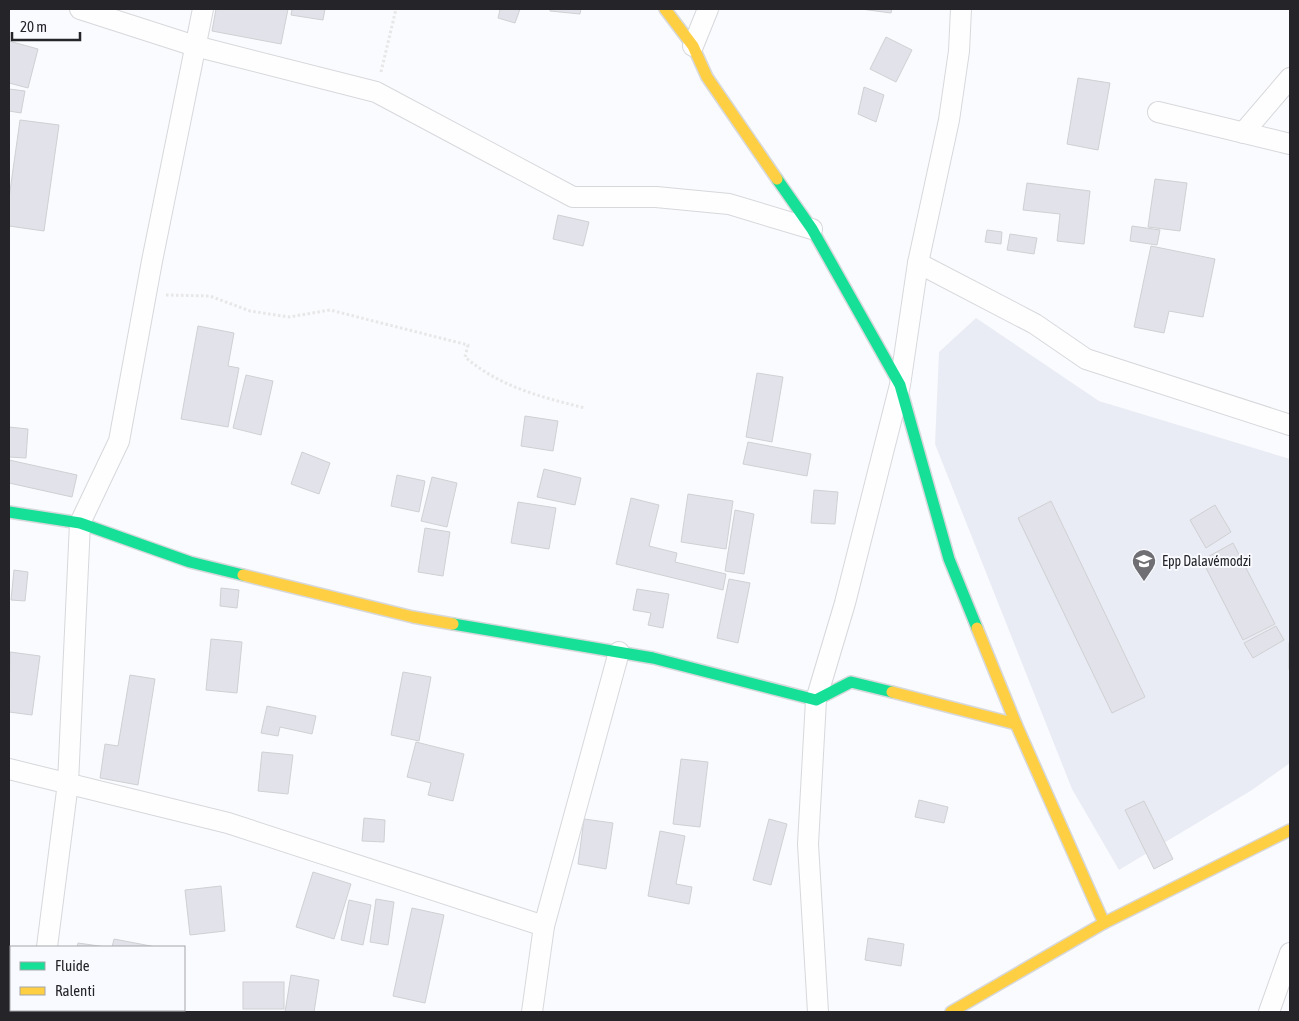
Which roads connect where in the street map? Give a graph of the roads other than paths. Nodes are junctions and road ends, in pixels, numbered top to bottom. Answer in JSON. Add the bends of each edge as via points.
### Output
{"nodes":[{"id":1,"x":80,"y":9,"type":"edge"},
{"id":2,"x":203,"y":9,"type":"edge"},
{"id":3,"x":665,"y":9,"type":"edge"},
{"id":4,"x":708,"y":9,"type":"edge"},
{"id":5,"x":961,"y":9,"type":"edge"},
{"id":6,"x":195,"y":46,"type":"junction"},
{"id":7,"x":693,"y":46,"type":"junction"},
{"id":8,"x":1290,"y":78,"type":"edge"},
{"id":9,"x":1158,"y":112,"type":"dead end"},
{"id":10,"x":1243,"y":133,"type":"junction"},
{"id":11,"x":1290,"y":144,"type":"edge"},
{"id":12,"x":812,"y":229,"type":"junction"},
{"id":13,"x":918,"y":263,"type":"junction"},
{"id":14,"x":900,"y":384,"type":"junction"},
{"id":15,"x":1290,"y":425,"type":"edge"},
{"id":16,"x":9,"y":512,"type":"edge"},
{"id":17,"x":80,"y":523,"type":"junction"},
{"id":18,"x":618,"y":652,"type":"junction"},
{"id":19,"x":816,"y":700,"type":"junction"},
{"id":20,"x":1016,"y":724,"type":"junction"},
{"id":21,"x":9,"y":769,"type":"edge"},
{"id":22,"x":68,"y":783,"type":"junction"},
{"id":23,"x":1290,"y":830,"type":"edge"},
{"id":24,"x":1104,"y":923,"type":"junction"},
{"id":25,"x":544,"y":926,"type":"junction"},
{"id":26,"x":46,"y":946,"type":"edge"},
{"id":27,"x":1290,"y":953,"type":"edge"},
{"id":28,"x":532,"y":1012,"type":"edge"},
{"id":29,"x":818,"y":1012,"type":"edge"},
{"id":30,"x":951,"y":1012,"type":"edge"},
{"id":31,"x":1269,"y":1012,"type":"edge"}],
"edges":[{"from":1,"to":6,"type":"street"},
{"from":2,"to":6,"type":"street"},
{"from":3,"to":7,"type":"street"},
{"from":4,"to":7,"type":"street"},
{"from":5,"to":13,"type":"street","via":[[960,51],[949,120]]},
{"from":6,"to":12,"type":"street","via":[[376,92],[573,197],[656,197],[728,204]]},
{"from":6,"to":17,"type":"street","via":[[119,441]]},
{"from":7,"to":12,"type":"street","via":[[707,78]]},
{"from":8,"to":10,"type":"street"},
{"from":9,"to":10,"type":"street"},
{"from":10,"to":11,"type":"street"},
{"from":12,"to":14,"type":"street"},
{"from":13,"to":14,"type":"street"},
{"from":13,"to":15,"type":"street","via":[[1035,324],[1086,359]]},
{"from":14,"to":19,"type":"street","via":[[845,603]]},
{"from":14,"to":20,"type":"street","via":[[949,558]]},
{"from":16,"to":17,"type":"street"},
{"from":17,"to":18,"type":"street","via":[[190,562],[413,617]]},
{"from":17,"to":22,"type":"street"},
{"from":18,"to":19,"type":"street"},
{"from":18,"to":25,"type":"street"},
{"from":19,"to":20,"type":"street","via":[[851,682]]},
{"from":19,"to":29,"type":"street","via":[[808,844]]},
{"from":20,"to":24,"type":"street"},
{"from":21,"to":22,"type":"street"},
{"from":22,"to":25,"type":"street","via":[[228,823]]},
{"from":22,"to":26,"type":"street"},
{"from":23,"to":24,"type":"street"},
{"from":24,"to":30,"type":"street"},
{"from":25,"to":28,"type":"street"},
{"from":27,"to":31,"type":"street"}]}
